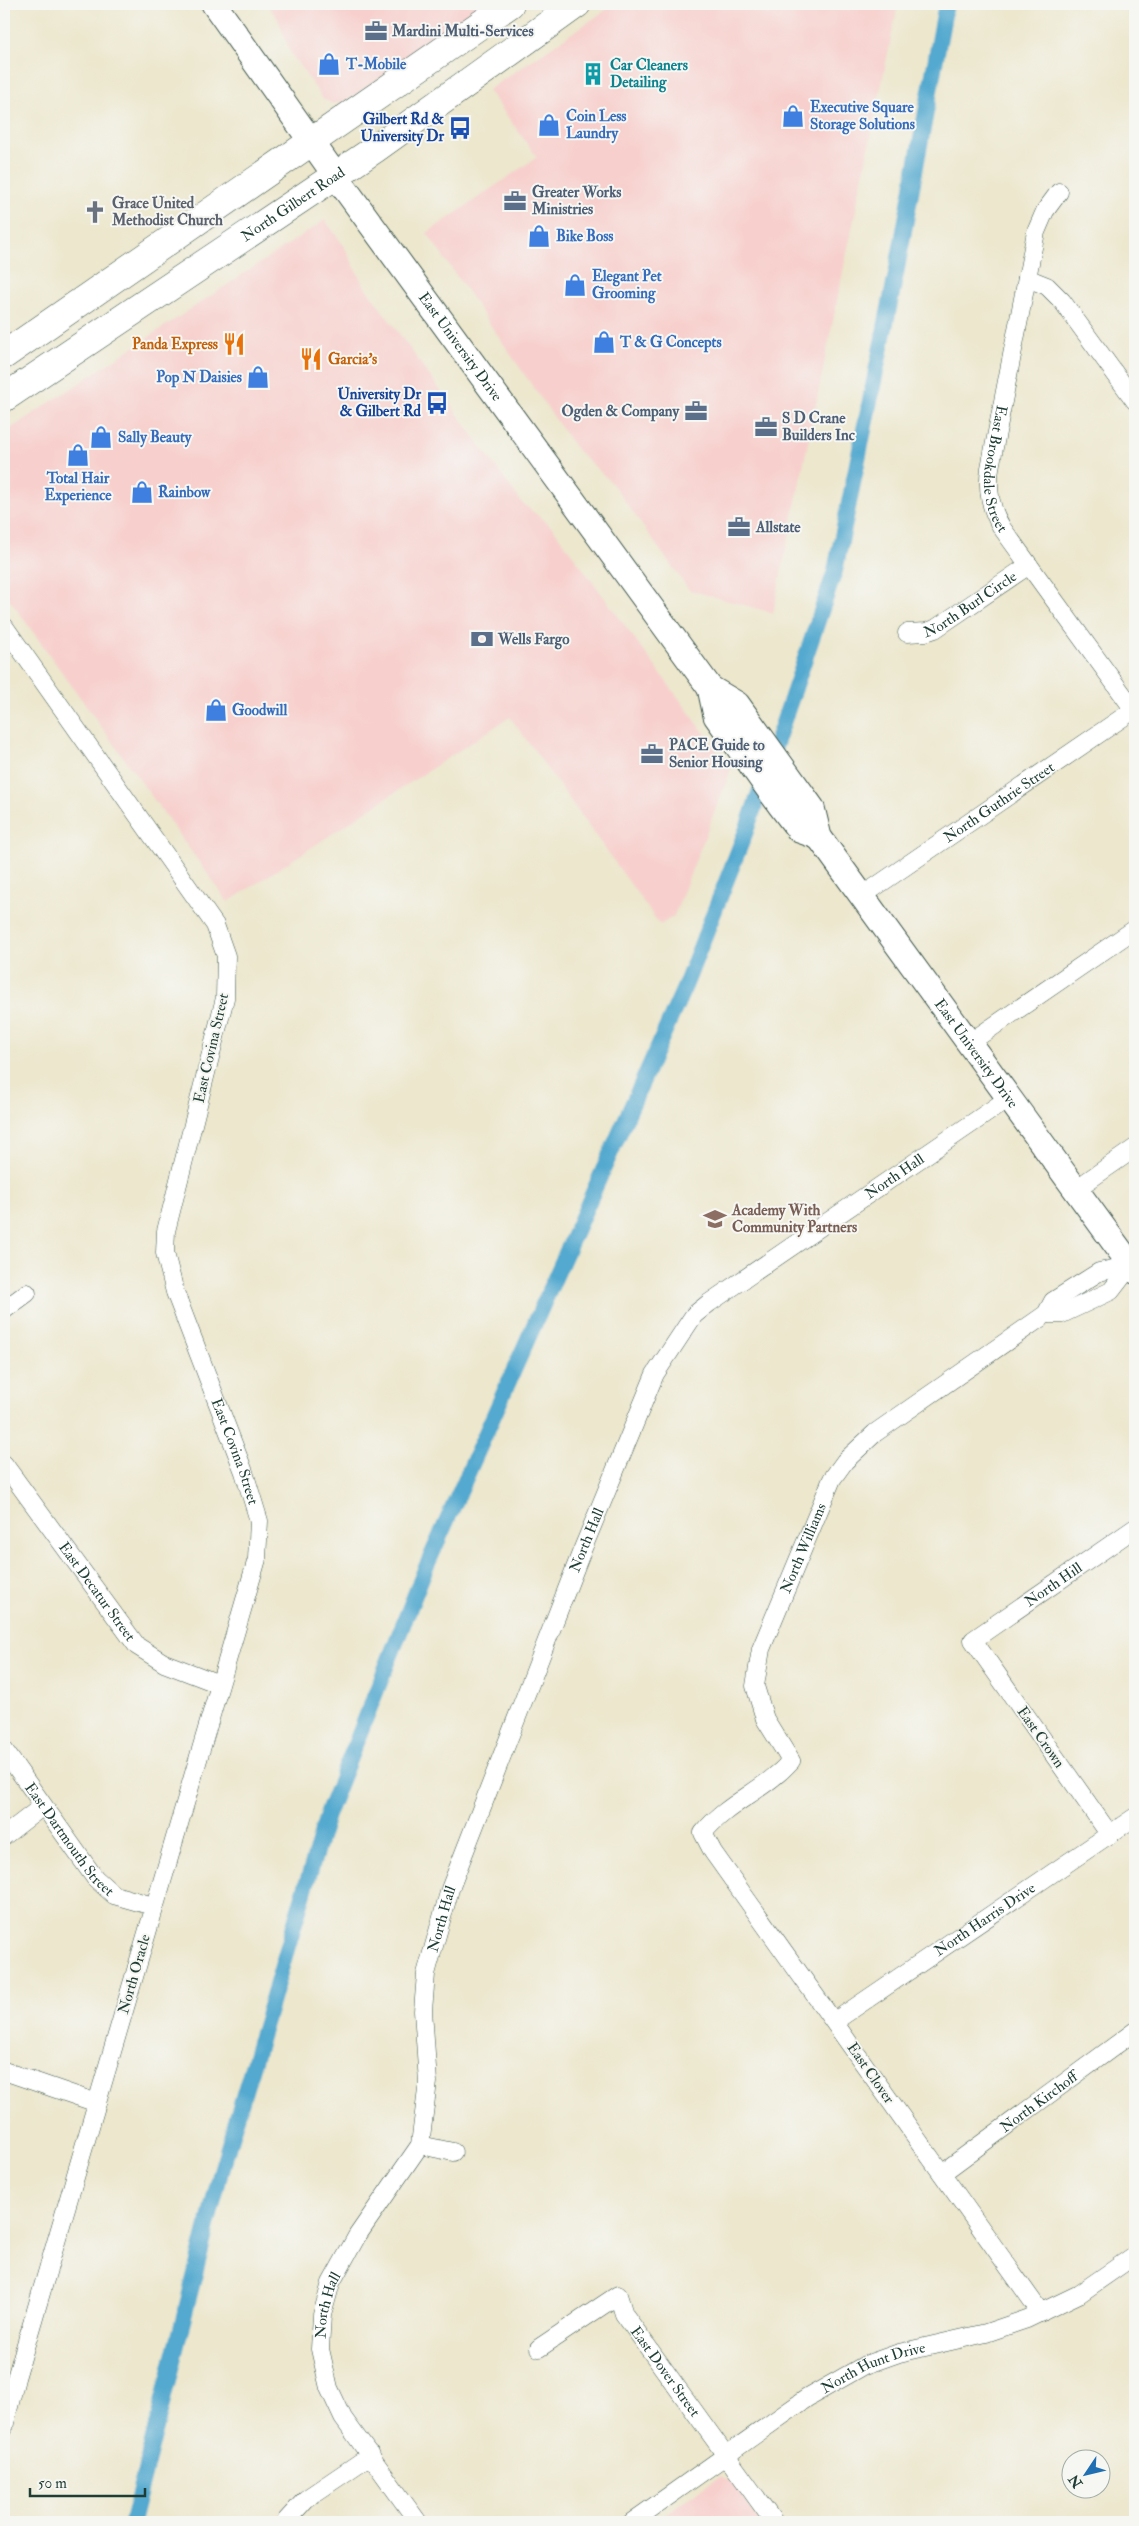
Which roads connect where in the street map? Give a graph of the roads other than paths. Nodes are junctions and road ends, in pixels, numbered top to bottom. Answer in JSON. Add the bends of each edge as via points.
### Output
{"nodes":[{"id":1,"x":214,"y":4,"type":"edge"},
{"id":2,"x":510,"y":4,"type":"edge"},
{"id":3,"x":561,"y":8,"type":"edge"},
{"id":4,"x":313,"y":142,"type":"junction"},
{"id":5,"x":335,"y":175,"type":"junction"},
{"id":6,"x":1059,"y":192,"type":"dead end"},
{"id":7,"x":142,"y":259,"type":"junction"},
{"id":8,"x":1027,"y":278,"type":"junction"},
{"id":9,"x":58,"y":318,"type":"junction"},
{"id":10,"x":79,"y":347,"type":"junction"},
{"id":11,"x":4,"y":354,"type":"edge"},
{"id":12,"x":4,"y":382,"type":"edge"},
{"id":13,"x":4,"y":398,"type":"edge"},
{"id":14,"x":1135,"y":401,"type":"edge"},
{"id":15,"x":1029,"y":565,"type":"junction"},
{"id":16,"x":4,"y":626,"type":"edge"},
{"id":17,"x":908,"y":633,"type":"dead end"},
{"id":18,"x":710,"y":688,"type":"junction"},
{"id":19,"x":1135,"y":709,"type":"edge"},
{"id":20,"x":819,"y":837,"type":"junction"},
{"id":21,"x":862,"y":896,"type":"junction"},
{"id":22,"x":1135,"y":929,"type":"edge"},
{"id":23,"x":969,"y":1043,"type":"junction"},
{"id":24,"x":1009,"y":1098,"type":"junction"},
{"id":25,"x":1135,"y":1148,"type":"edge"},
{"id":26,"x":1076,"y":1189,"type":"junction"},
{"id":27,"x":1133,"y":1268,"type":"edge"},
{"id":28,"x":27,"y":1293,"type":"dead end"},
{"id":29,"x":4,"y":1310,"type":"edge"},
{"id":30,"x":4,"y":1464,"type":"edge"},
{"id":31,"x":259,"y":1521,"type":"joint"},
{"id":32,"x":1135,"y":1528,"type":"edge"},
{"id":33,"x":973,"y":1640,"type":"joint"},
{"id":34,"x":218,"y":1684,"type":"junction"},
{"id":35,"x":4,"y":1750,"type":"edge"},
{"id":36,"x":43,"y":1806,"type":"junction"},
{"id":37,"x":1135,"y":1817,"type":"edge"},
{"id":38,"x":703,"y":1833,"type":"joint"},
{"id":39,"x":1110,"y":1835,"type":"junction"},
{"id":40,"x":4,"y":1836,"type":"edge"},
{"id":41,"x":153,"y":1906,"type":"junction"},
{"id":42,"x":835,"y":2022,"type":"junction"},
{"id":43,"x":1135,"y":2031,"type":"edge"},
{"id":44,"x":4,"y":2071,"type":"edge"},
{"id":45,"x":97,"y":2103,"type":"junction"},
{"id":46,"x":420,"y":2145,"type":"junction"},
{"id":47,"x":453,"y":2152,"type":"dead end"},
{"id":48,"x":942,"y":2173,"type":"junction"},
{"id":49,"x":1135,"y":2255,"type":"edge"},
{"id":50,"x":1042,"y":2313,"type":"junction"},
{"id":51,"x":539,"y":2348,"type":"dead end"},
{"id":52,"x":4,"y":2427,"type":"edge"},
{"id":53,"x":371,"y":2456,"type":"junction"},
{"id":54,"x":726,"y":2456,"type":"junction"},
{"id":55,"x":285,"y":2522,"type":"edge"},
{"id":56,"x":418,"y":2522,"type":"edge"},
{"id":57,"x":632,"y":2522,"type":"edge"},
{"id":58,"x":774,"y":2522,"type":"edge"}],
"edges":[{"from":1,"to":4,"type":"main road","name":"East University Drive"},
{"from":2,"to":4,"type":"main road"},
{"from":3,"to":5,"type":"main road","name":"North Gilbert Road"},
{"from":4,"to":5,"type":"main road","name":"East University Drive"},
{"from":4,"to":7,"type":"main road"},
{"from":5,"to":10,"type":"main road","name":"North Gilbert Road"},
{"from":5,"to":18,"type":"main road","name":"East University Drive"},
{"from":6,"to":8,"type":"street","name":"East Brookdale Street","via":[[1040,221]]},
{"from":7,"to":9,"type":"main road"},
{"from":7,"to":10,"type":"main road","via":[[120,293],[80,325]]},
{"from":8,"to":14,"type":"street","via":[[1047,286],[1062,301]]},
{"from":8,"to":15,"type":"street","name":"East Brookdale Street","via":[[988,491],[995,516]]},
{"from":9,"to":11,"type":"main road"},
{"from":9,"to":12,"type":"main road","via":[[62,328],[55,341]]},
{"from":10,"to":13,"type":"main road","name":"North Gilbert Road"},
{"from":15,"to":17,"type":"street","name":"North Burl Circle","via":[[935,629]]},
{"from":15,"to":19,"type":"street","name":"East Brookdale Street"},
{"from":16,"to":31,"type":"street","name":"East Covina Street","via":[[215,924],[226,956],[225,998],[166,1231],[165,1253],[175,1292],[244,1472]]},
{"from":18,"to":20,"type":"main road","name":"East University Drive","via":[[737,704],[812,808]]},
{"from":18,"to":20,"type":"main road","name":"East University Drive","via":[[716,716],[780,805],[799,830]]},
{"from":19,"to":21,"type":"street","name":"North Guthrie Street"},
{"from":20,"to":21,"type":"main road","name":"East University Drive"},
{"from":21,"to":23,"type":"main road","name":"East University Drive"},
{"from":22,"to":23,"type":"street"},
{"from":23,"to":24,"type":"main road","name":"East University Drive"},
{"from":24,"to":26,"type":"main road","name":"East University Drive"},
{"from":24,"to":46,"type":"street","name":"North Hall","via":[[709,1303],[694,1315],[655,1374],[581,1553],[450,1890],[426,1974],[423,2012],[428,2082]]},
{"from":25,"to":26,"type":"street"},
{"from":26,"to":27,"type":"main road","name":"East University Drive"},
{"from":27,"to":38,"type":"street","name":"North Williams","via":[[1111,1291],[1062,1314],[1046,1314],[875,1432],[845,1461],[832,1479],[761,1649],[755,1686],[765,1718],[791,1761],[778,1775],[715,1818]]},
{"from":28,"to":29,"type":"street"},
{"from":30,"to":34,"type":"street","name":"East Decatur Street","via":[[137,1646],[164,1663]]},
{"from":31,"to":34,"type":"street","name":"North Oracle","via":[[257,1560]]},
{"from":32,"to":33,"type":"street","name":"North Hill"},
{"from":33,"to":39,"type":"street","name":"East Crown"},
{"from":34,"to":41,"type":"street","name":"North Oracle"},
{"from":35,"to":36,"type":"street","name":"East Dartmouth Street"},
{"from":36,"to":40,"type":"street"},
{"from":36,"to":41,"type":"street","name":"East Dartmouth Street","via":[[95,1878],[114,1895]]},
{"from":37,"to":39,"type":"street","name":"North Harris Drive"},
{"from":38,"to":42,"type":"street","name":"East Clover","via":[[713,1852]]},
{"from":39,"to":42,"type":"street","name":"North Harris Drive"},
{"from":41,"to":45,"type":"street","name":"North Oracle"},
{"from":42,"to":48,"type":"street","name":"East Clover"},
{"from":43,"to":48,"type":"street","name":"North Kirchoff"},
{"from":44,"to":45,"type":"street"},
{"from":45,"to":52,"type":"street","name":"North Oracle"},
{"from":46,"to":47,"type":"street"},
{"from":46,"to":53,"type":"street","name":"North Hall","via":[[357,2236],[331,2284],[322,2316],[320,2349],[329,2388],[343,2418]]},
{"from":48,"to":50,"type":"street","name":"East Clover"},
{"from":49,"to":50,"type":"street","name":"North Hunt Drive","via":[[1079,2294]]},
{"from":50,"to":54,"type":"street","name":"North Hunt Drive","via":[[986,2333],[899,2353],[865,2365],[807,2398]]},
{"from":51,"to":54,"type":"street","name":"East Dover Street","via":[[618,2295],[624,2314]]},
{"from":53,"to":55,"type":"street","via":[[306,2499]]},
{"from":53,"to":56,"type":"street","name":"North Hall"},
{"from":54,"to":57,"type":"street","name":"North Hunt Drive"},
{"from":54,"to":58,"type":"street","name":"East Dover Street"}]}
